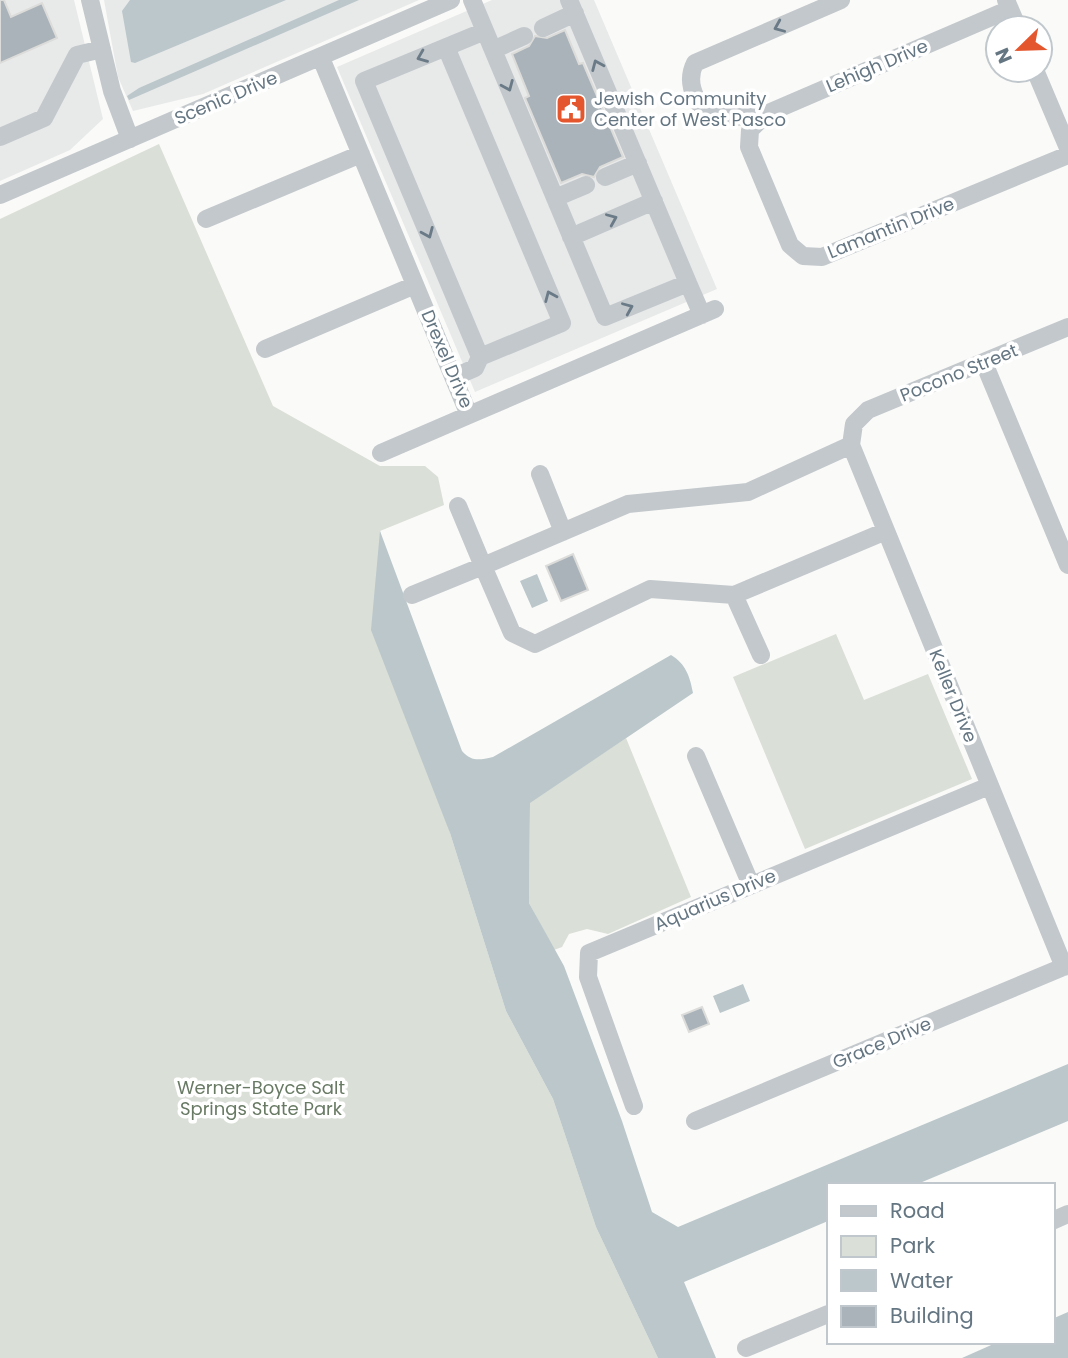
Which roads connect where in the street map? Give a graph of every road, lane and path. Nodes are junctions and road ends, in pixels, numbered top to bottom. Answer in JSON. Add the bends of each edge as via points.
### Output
{"nodes":[{"id":1,"x":90,"y":0,"type":"edge"},
{"id":2,"x":451,"y":0,"type":"edge"},
{"id":3,"x":472,"y":0,"type":"edge"},
{"id":4,"x":841,"y":0,"type":"edge"},
{"id":5,"x":1008,"y":4,"type":"edge"},
{"id":6,"x":572,"y":7,"type":"edge"},
{"id":7,"x":543,"y":28,"type":"dead end"},
{"id":8,"x":485,"y":31,"type":"junction"},
{"id":9,"x":524,"y":36,"type":"dead end"},
{"id":10,"x":446,"y":47,"type":"junction"},
{"id":11,"x":102,"y":49,"type":"junction"},
{"id":12,"x":493,"y":50,"type":"junction"},
{"id":13,"x":321,"y":58,"type":"junction"},
{"id":14,"x":1041,"y":84,"type":"edge"},
{"id":15,"x":756,"y":124,"type":"junction"},
{"id":16,"x":0,"y":137,"type":"edge"},
{"id":17,"x":130,"y":139,"type":"junction"},
{"id":18,"x":1068,"y":148,"type":"edge"},
{"id":19,"x":361,"y":154,"type":"junction"},
{"id":20,"x":1068,"y":155,"type":"edge"},
{"id":21,"x":638,"y":163,"type":"junction"},
{"id":22,"x":605,"y":177,"type":"dead end"},
{"id":23,"x":586,"y":185,"type":"dead end"},
{"id":24,"x":0,"y":195,"type":"edge"},
{"id":25,"x":555,"y":198,"type":"junction"},
{"id":26,"x":654,"y":201,"type":"junction"},
{"id":27,"x":206,"y":219,"type":"dead end"},
{"id":28,"x":571,"y":237,"type":"junction"},
{"id":29,"x":688,"y":283,"type":"junction"},
{"id":30,"x":415,"y":285,"type":"junction"},
{"id":31,"x":1068,"y":327,"type":"edge"},
{"id":32,"x":265,"y":349,"type":"dead end"},
{"id":33,"x":480,"y":357,"type":"junction"},
{"id":34,"x":984,"y":363,"type":"junction"},
{"id":35,"x":454,"y":377,"type":"junction"},
{"id":36,"x":470,"y":415,"type":"junction"},
{"id":37,"x":850,"y":445,"type":"junction"},
{"id":38,"x":381,"y":453,"type":"dead end"},
{"id":39,"x":540,"y":474,"type":"dead end"},
{"id":40,"x":458,"y":506,"type":"dead end"},
{"id":41,"x":564,"y":531,"type":"junction"},
{"id":42,"x":886,"y":531,"type":"junction"},
{"id":43,"x":483,"y":565,"type":"junction"},
{"id":44,"x":1068,"y":565,"type":"edge"},
{"id":45,"x":412,"y":595,"type":"dead end"},
{"id":46,"x":734,"y":595,"type":"junction"},
{"id":47,"x":761,"y":655,"type":"dead end"},
{"id":48,"x":696,"y":756,"type":"dead end"},
{"id":49,"x":989,"y":786,"type":"junction"},
{"id":50,"x":751,"y":885,"type":"junction"},
{"id":51,"x":1066,"y":966,"type":"edge"},
{"id":52,"x":634,"y":1106,"type":"dead end"},
{"id":53,"x":695,"y":1121,"type":"dead end"},
{"id":54,"x":827,"y":1314,"type":"edge"},
{"id":55,"x":746,"y":1348,"type":"dead end"}],
"edges":[{"from":1,"to":11,"type":"street"},
{"from":2,"to":13,"type":"street","name":"Scenic Drive"},
{"from":3,"to":8,"type":"street"},
{"from":4,"to":15,"type":"street","one_way":true,"via":[[695,63],[690,73],[693,94],[709,116]]},
{"from":5,"to":15,"type":"street","name":"Lehigh Drive"},
{"from":6,"to":7,"type":"street"},
{"from":21,"to":6,"type":"street","one_way":true},
{"from":8,"to":10,"type":"street"},
{"from":8,"to":12,"type":"street"},
{"from":9,"to":12,"type":"street"},
{"from":10,"to":33,"type":"street","one_way":true,"via":[[364,81]]},
{"from":33,"to":10,"type":"street","one_way":true,"via":[[562,323]]},
{"from":11,"to":16,"type":"street","via":[[77,55],[44,118]]},
{"from":11,"to":17,"type":"street"},
{"from":12,"to":25,"type":"street","one_way":true},
{"from":13,"to":17,"type":"street","name":"Scenic Drive"},
{"from":13,"to":19,"type":"street","name":"Drexel Drive"},
{"from":14,"to":18,"type":"street"},
{"from":15,"to":20,"type":"street","name":"Lamantin Drive","via":[[749,147],[790,245],[803,256],[822,257]]},
{"from":17,"to":24,"type":"street","name":"Scenic Drive"},
{"from":19,"to":27,"type":"street"},
{"from":19,"to":30,"type":"street","name":"Drexel Drive"},
{"from":21,"to":22,"type":"street"},
{"from":21,"to":26,"type":"street"},
{"from":23,"to":25,"type":"street"},
{"from":25,"to":28,"type":"street"},
{"from":28,"to":26,"type":"street","one_way":true},
{"from":26,"to":29,"type":"street"},
{"from":28,"to":29,"type":"street","one_way":true,"via":[[605,317]]},
{"from":29,"to":36,"type":"street","name":"Drexel Drive","via":[[709,312]]},
{"from":30,"to":32,"type":"street"},
{"from":30,"to":35,"type":"street","name":"Drexel Drive"},
{"from":31,"to":34,"type":"street","name":"Pocono Street"},
{"from":33,"to":35,"type":"street","via":[[475,368]]},
{"from":34,"to":37,"type":"street","name":"Pocono Street","via":[[869,410],[854,424]]},
{"from":34,"to":44,"type":"street"},
{"from":35,"to":36,"type":"street","name":"Drexel Drive"},
{"from":36,"to":38,"type":"street"},
{"from":37,"to":41,"type":"street","via":[[748,492],[628,504]]},
{"from":37,"to":42,"type":"street","name":"Keller Drive"},
{"from":39,"to":41,"type":"street"},
{"from":40,"to":43,"type":"street"},
{"from":41,"to":43,"type":"street"},
{"from":42,"to":46,"type":"street"},
{"from":42,"to":49,"type":"street","name":"Keller Drive"},
{"from":43,"to":45,"type":"street"},
{"from":43,"to":46,"type":"street","via":[[512,633],[535,644],[650,589]]},
{"from":46,"to":47,"type":"street"},
{"from":48,"to":50,"type":"street"},
{"from":49,"to":50,"type":"street","name":"Aquarius Drive"},
{"from":49,"to":51,"type":"street","name":"Keller Drive"},
{"from":50,"to":52,"type":"street","name":"Aquarius Drive","via":[[589,953],[588,977]]},
{"from":51,"to":53,"type":"street","name":"Grace Drive"},
{"from":54,"to":55,"type":"street"}]}
